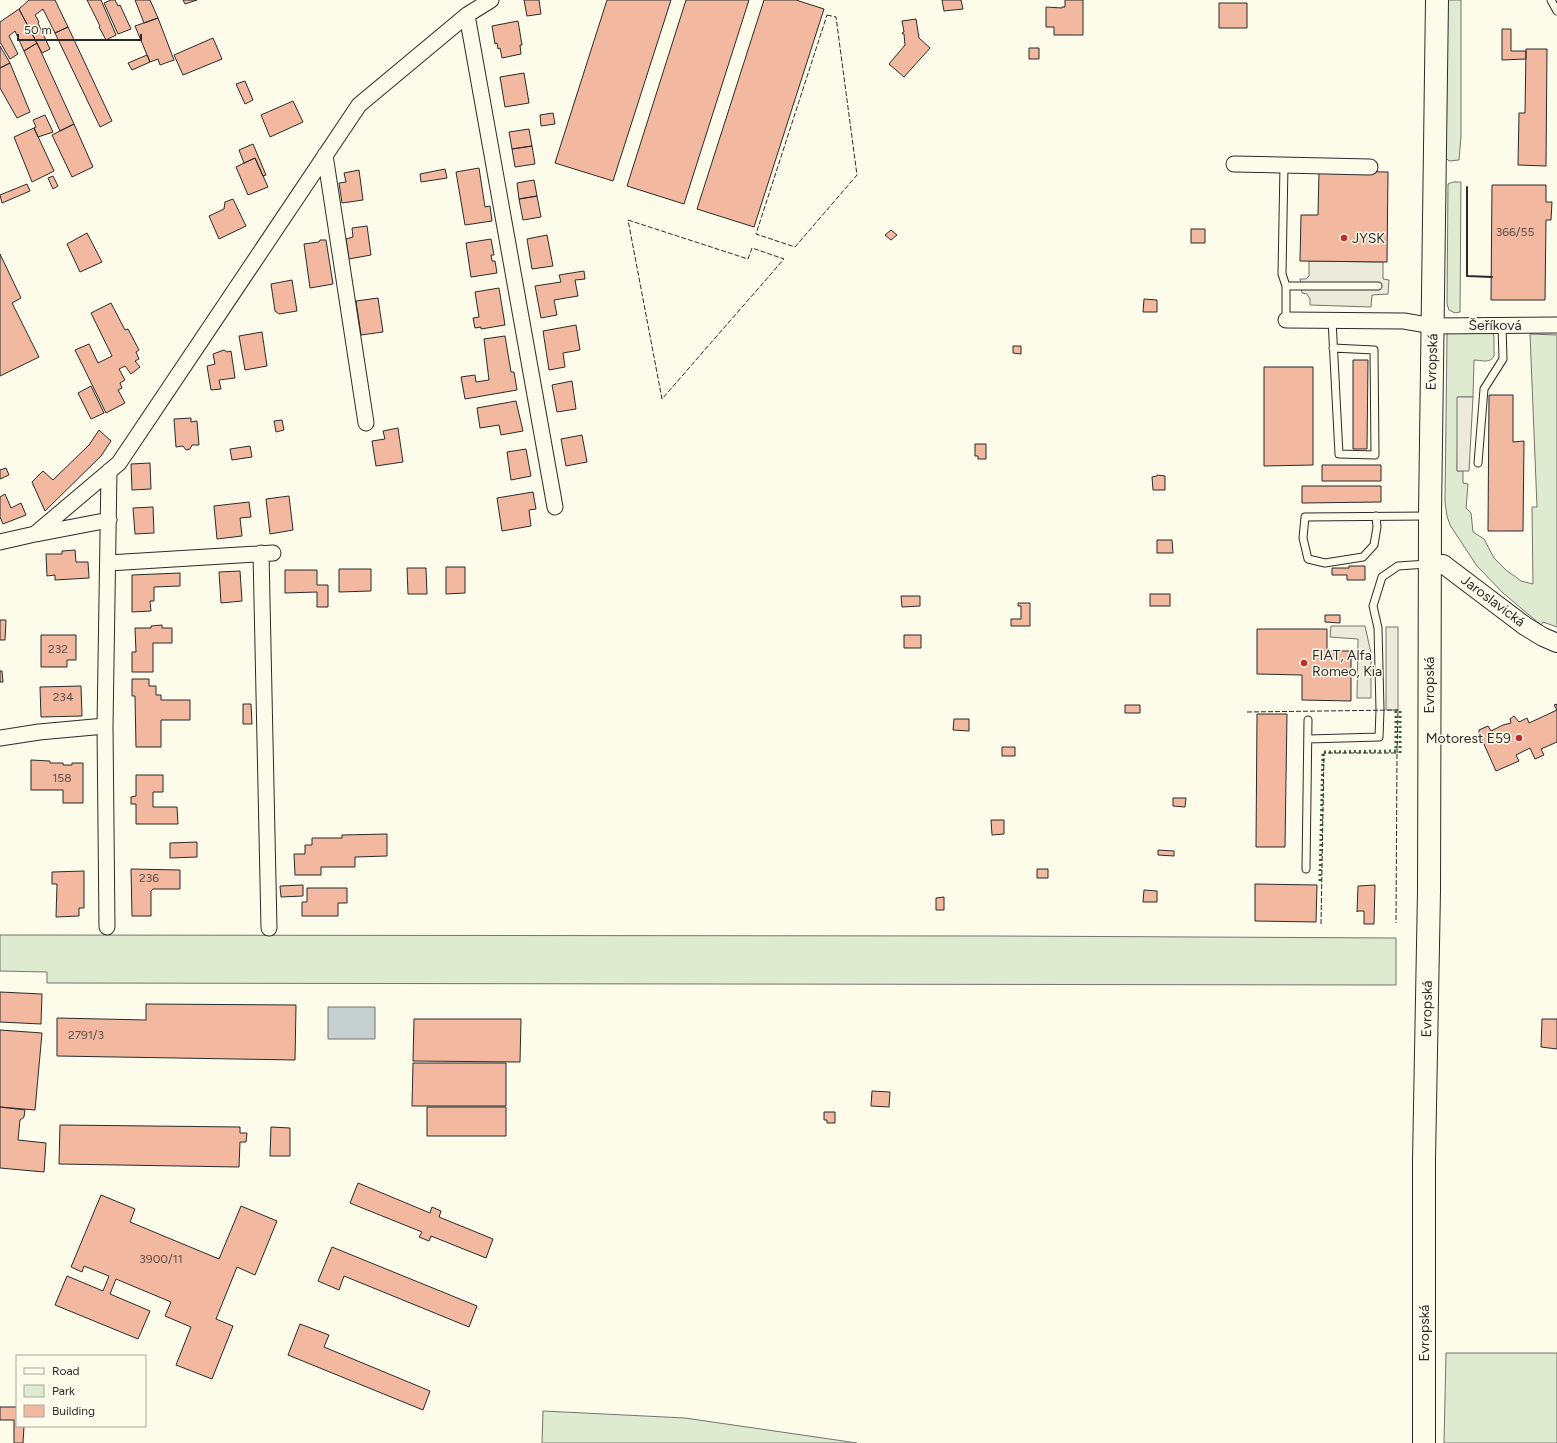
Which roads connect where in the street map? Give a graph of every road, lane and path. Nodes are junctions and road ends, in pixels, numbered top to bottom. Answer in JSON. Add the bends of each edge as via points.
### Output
{"nodes":[{"id":1,"x":491,"y":0,"type":"edge"},
{"id":2,"x":1437,"y":0,"type":"edge"},
{"id":3,"x":1551,"y":0,"type":"edge"},
{"id":4,"x":1557,"y":11,"type":"edge"},
{"id":5,"x":467,"y":15,"type":"junction"},
{"id":6,"x":325,"y":155,"type":"junction"},
{"id":7,"x":1234,"y":164,"type":"dead end"},
{"id":8,"x":1284,"y":165,"type":"junction"},
{"id":9,"x":1370,"y":167,"type":"dead end"},
{"id":10,"x":1286,"y":286,"type":"junction"},
{"id":11,"x":1378,"y":286,"type":"dead end"},
{"id":12,"x":1286,"y":320,"type":"joint"},
{"id":13,"x":1332,"y":320,"type":"junction"},
{"id":14,"x":1502,"y":325,"type":"junction"},
{"id":15,"x":1557,"y":325,"type":"edge"},
{"id":16,"x":1433,"y":326,"type":"junction"},
{"id":17,"x":1333,"y":348,"type":"junction"},
{"id":18,"x":366,"y":423,"type":"dead end"},
{"id":19,"x":1478,"y":463,"type":"dead end"},
{"id":20,"x":109,"y":471,"type":"junction"},
{"id":21,"x":555,"y":507,"type":"dead end"},
{"id":22,"x":1376,"y":516,"type":"junction"},
{"id":23,"x":1430,"y":516,"type":"junction"},
{"id":24,"x":109,"y":520,"type":"junction"},
{"id":25,"x":36,"y":534,"type":"junction"},
{"id":26,"x":0,"y":542,"type":"edge"},
{"id":27,"x":108,"y":563,"type":"junction"},
{"id":28,"x":1429,"y":564,"type":"junction"},
{"id":29,"x":1557,"y":643,"type":"edge"},
{"id":30,"x":1308,"y":720,"type":"dead end"},
{"id":31,"x":105,"y":726,"type":"junction"},
{"id":32,"x":0,"y":738,"type":"edge"},
{"id":33,"x":1308,"y":739,"type":"junction"},
{"id":34,"x":1306,"y":869,"type":"dead end"},
{"id":35,"x":108,"y":927,"type":"dead end"},
{"id":36,"x":269,"y":928,"type":"dead end"},
{"id":37,"x":1424,"y":1443,"type":"edge"}],
"edges":[{"from":1,"to":5,"type":"street"},
{"from":2,"to":16,"type":"main road","name":"Evropská"},
{"from":3,"to":4,"type":"lane"},
{"from":5,"to":6,"type":"street","via":[[359,105]]},
{"from":5,"to":21,"type":"street"},
{"from":6,"to":18,"type":"street"},
{"from":6,"to":20,"type":"street","via":[[119,463]]},
{"from":7,"to":8,"type":"street"},
{"from":8,"to":9,"type":"street"},
{"from":8,"to":10,"type":"lane","via":[[1282,274]]},
{"from":10,"to":11,"type":"lane"},
{"from":10,"to":12,"type":"lane"},
{"from":12,"to":13,"type":"street","name":"Šeříková"},
{"from":13,"to":16,"type":"street","name":"Šeříková","via":[[1404,320]]},
{"from":13,"to":17,"type":"lane"},
{"from":14,"to":15,"type":"street","name":"Šeříková"},
{"from":14,"to":16,"type":"street","name":"Šeříková"},
{"from":14,"to":19,"type":"lane","via":[[1503,359],[1484,389]]},
{"from":16,"to":23,"type":"main road","name":"Evropská"},
{"from":17,"to":17,"type":"lane","via":[[1339,454],[1375,455],[1374,350]]},
{"from":20,"to":24,"type":"street"},
{"from":20,"to":25,"type":"street"},
{"from":22,"to":22,"type":"lane","via":[[1305,517],[1303,538],[1308,559],[1325,562],[1363,557],[1374,545]]},
{"from":22,"to":23,"type":"lane"},
{"from":23,"to":28,"type":"main road","name":"Evropská"},
{"from":24,"to":25,"type":"street"},
{"from":24,"to":27,"type":"street"},
{"from":25,"to":26,"type":"street"},
{"from":27,"to":31,"type":"street"},
{"from":27,"to":36,"type":"street","via":[[267,553]]},
{"from":28,"to":29,"type":"street","name":"Jaroslavická","via":[[1443,564],[1525,626],[1543,638]]},
{"from":28,"to":33,"type":"lane","via":[[1398,566],[1382,577],[1373,606],[1378,628],[1379,737]]},
{"from":28,"to":37,"type":"main road","name":"Evropská"},
{"from":30,"to":33,"type":"lane"},
{"from":31,"to":32,"type":"street","via":[[52,730]]},
{"from":31,"to":35,"type":"street"},
{"from":33,"to":34,"type":"lane"}]}
